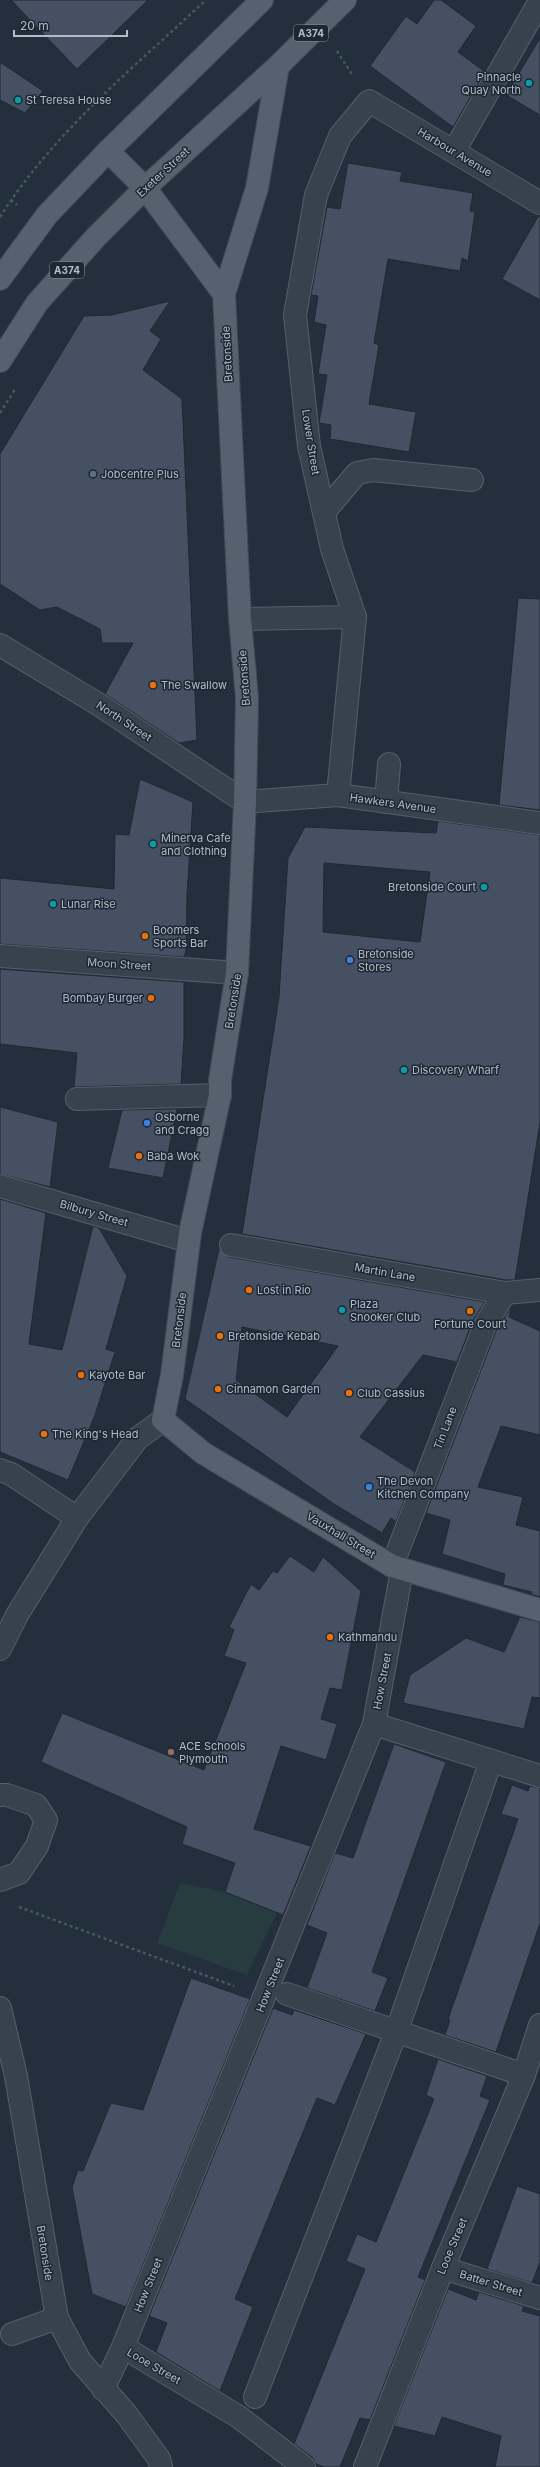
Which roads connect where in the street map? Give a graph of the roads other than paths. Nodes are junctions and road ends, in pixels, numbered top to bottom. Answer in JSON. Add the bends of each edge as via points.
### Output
{"nodes":[{"id":1,"x":262,"y":0,"type":"edge"},
{"id":2,"x":345,"y":0,"type":"edge"},
{"id":3,"x":540,"y":1,"type":"edge"},
{"id":4,"x":278,"y":66,"type":"junction"},
{"id":5,"x":369,"y":101,"type":"joint"},
{"id":6,"x":108,"y":151,"type":"junction"},
{"id":7,"x":454,"y":152,"type":"junction"},
{"id":8,"x":145,"y":188,"type":"junction"},
{"id":9,"x":540,"y":203,"type":"edge"},
{"id":10,"x":0,"y":279,"type":"edge"},
{"id":11,"x":224,"y":294,"type":"junction"},
{"id":12,"x":0,"y":361,"type":"edge"},
{"id":13,"x":472,"y":480,"type":"dead end"},
{"id":14,"x":324,"y":512,"type":"junction"},
{"id":15,"x":355,"y":617,"type":"junction"},
{"id":16,"x":240,"y":619,"type":"junction"},
{"id":17,"x":0,"y":644,"type":"edge"},
{"id":18,"x":390,"y":764,"type":"dead end"},
{"id":19,"x":338,"y":795,"type":"junction"},
{"id":20,"x":245,"y":802,"type":"junction"},
{"id":21,"x":386,"y":802,"type":"junction"},
{"id":22,"x":540,"y":823,"type":"edge"},
{"id":23,"x":0,"y":956,"type":"edge"},
{"id":24,"x":237,"y":973,"type":"junction"},
{"id":25,"x":220,"y":1095,"type":"junction"},
{"id":26,"x":77,"y":1098,"type":"dead end"},
{"id":27,"x":0,"y":1186,"type":"edge"},
{"id":28,"x":188,"y":1241,"type":"junction"},
{"id":29,"x":231,"y":1245,"type":"dead end"},
{"id":30,"x":540,"y":1290,"type":"edge"},
{"id":31,"x":505,"y":1293,"type":"junction"},
{"id":32,"x":163,"y":1420,"type":"junction"},
{"id":33,"x":0,"y":1470,"type":"edge"},
{"id":34,"x":77,"y":1518,"type":"junction"},
{"id":35,"x":397,"y":1568,"type":"junction"},
{"id":36,"x":540,"y":1610,"type":"edge"},
{"id":37,"x":0,"y":1649,"type":"edge"},
{"id":38,"x":374,"y":1724,"type":"junction"},
{"id":39,"x":491,"y":1761,"type":"junction"},
{"id":40,"x":540,"y":1776,"type":"edge"},
{"id":41,"x":0,"y":1795,"type":"edge"},
{"id":42,"x":0,"y":1880,"type":"edge"},
{"id":43,"x":287,"y":1994,"type":"dead end"},
{"id":44,"x":0,"y":2008,"type":"edge"},
{"id":45,"x":540,"y":2025,"type":"edge"},
{"id":46,"x":397,"y":2030,"type":"junction"},
{"id":47,"x":524,"y":2075,"type":"junction"},
{"id":48,"x":443,"y":2268,"type":"junction"},
{"id":49,"x":540,"y":2298,"type":"edge"},
{"id":50,"x":57,"y":2318,"type":"junction"},
{"id":51,"x":12,"y":2334,"type":"dead end"},
{"id":52,"x":123,"y":2348,"type":"junction"},
{"id":53,"x":102,"y":2389,"type":"junction"},
{"id":54,"x":255,"y":2397,"type":"dead end"},
{"id":55,"x":161,"y":2467,"type":"edge"},
{"id":56,"x":304,"y":2467,"type":"edge"},
{"id":57,"x":365,"y":2467,"type":"edge"}],
"edges":[{"from":1,"to":6,"type":"main road"},
{"from":2,"to":4,"type":"main road","name":"Exeter Street","number":"A374"},
{"from":3,"to":7,"type":"street"},
{"from":4,"to":8,"type":"main road","name":"Exeter Street","number":"A374"},
{"from":4,"to":11,"type":"main road","name":"Bretonside","via":[[257,188]]},
{"from":5,"to":7,"type":"street","name":"Harbour Avenue"},
{"from":5,"to":14,"type":"street","name":"Lower Street","via":[[340,136],[316,195],[294,316],[309,446]]},
{"from":6,"to":8,"type":"main road"},
{"from":6,"to":10,"type":"main road","via":[[47,215]]},
{"from":7,"to":9,"type":"street","name":"Harbour Avenue"},
{"from":8,"to":11,"type":"main road"},
{"from":8,"to":12,"type":"main road","name":"Exeter Street","number":"A374","via":[[96,237],[37,303]]},
{"from":11,"to":16,"type":"main road","name":"Bretonside"},
{"from":13,"to":14,"type":"street","via":[[373,470],[357,473]]},
{"from":14,"to":15,"type":"street","name":"Lower Street","via":[[332,549]]},
{"from":15,"to":16,"type":"street"},
{"from":15,"to":19,"type":"street","name":"Lower Street"},
{"from":16,"to":20,"type":"main road","name":"Bretonside","via":[[246,698]]},
{"from":17,"to":20,"type":"street","name":"North Street","via":[[98,704]]},
{"from":18,"to":21,"type":"street"},
{"from":19,"to":20,"type":"street","name":"Hawkers Avenue"},
{"from":19,"to":21,"type":"street","name":"Hawkers Avenue"},
{"from":20,"to":24,"type":"main road","name":"Bretonside"},
{"from":21,"to":22,"type":"street","name":"Hawkers Avenue"},
{"from":23,"to":24,"type":"street","name":"Moon Street"},
{"from":24,"to":25,"type":"main road","name":"Bretonside","via":[[220,1080]]},
{"from":25,"to":26,"type":"street"},
{"from":25,"to":28,"type":"main road","name":"Bretonside"},
{"from":27,"to":28,"type":"street","name":"Bilbury Street"},
{"from":28,"to":32,"type":"main road","name":"Bretonside","via":[[172,1375]]},
{"from":29,"to":31,"type":"street","name":"Martin Lane"},
{"from":30,"to":31,"type":"street","name":"Martin Lane"},
{"from":31,"to":35,"type":"street","name":"Tin Lane","via":[[485,1325]]},
{"from":32,"to":34,"type":"street","via":[[138,1438]]},
{"from":32,"to":35,"type":"main road","name":"Vauxhall Street","via":[[203,1453]]},
{"from":33,"to":34,"type":"street","via":[[31,1486]]},
{"from":34,"to":37,"type":"street","via":[[17,1615]]},
{"from":35,"to":36,"type":"main road","name":"Vauxhall Street"},
{"from":35,"to":38,"type":"street","name":"How Street"},
{"from":38,"to":39,"type":"street"},
{"from":38,"to":52,"type":"street","name":"How Street"},
{"from":39,"to":40,"type":"street"},
{"from":39,"to":46,"type":"street"},
{"from":41,"to":42,"type":"street","via":[[36,1805],[46,1820],[37,1846],[19,1873]]},
{"from":43,"to":46,"type":"street"},
{"from":44,"to":50,"type":"street","name":"Bretonside","via":[[16,2076]]},
{"from":45,"to":47,"type":"street","name":"Looe Street"},
{"from":46,"to":47,"type":"street"},
{"from":46,"to":54,"type":"street"},
{"from":47,"to":48,"type":"street","name":"Looe Street"},
{"from":48,"to":49,"type":"street","name":"Batter Street"},
{"from":48,"to":57,"type":"street","name":"Looe Street"},
{"from":50,"to":51,"type":"street"},
{"from":50,"to":53,"type":"street","name":"Bretonside","via":[[80,2361]]},
{"from":52,"to":53,"type":"street","name":"How Street"},
{"from":52,"to":56,"type":"street","name":"Looe Street","via":[[238,2417]]},
{"from":53,"to":55,"type":"street","name":"Bretonside","via":[[127,2415],[159,2459]]}]}
